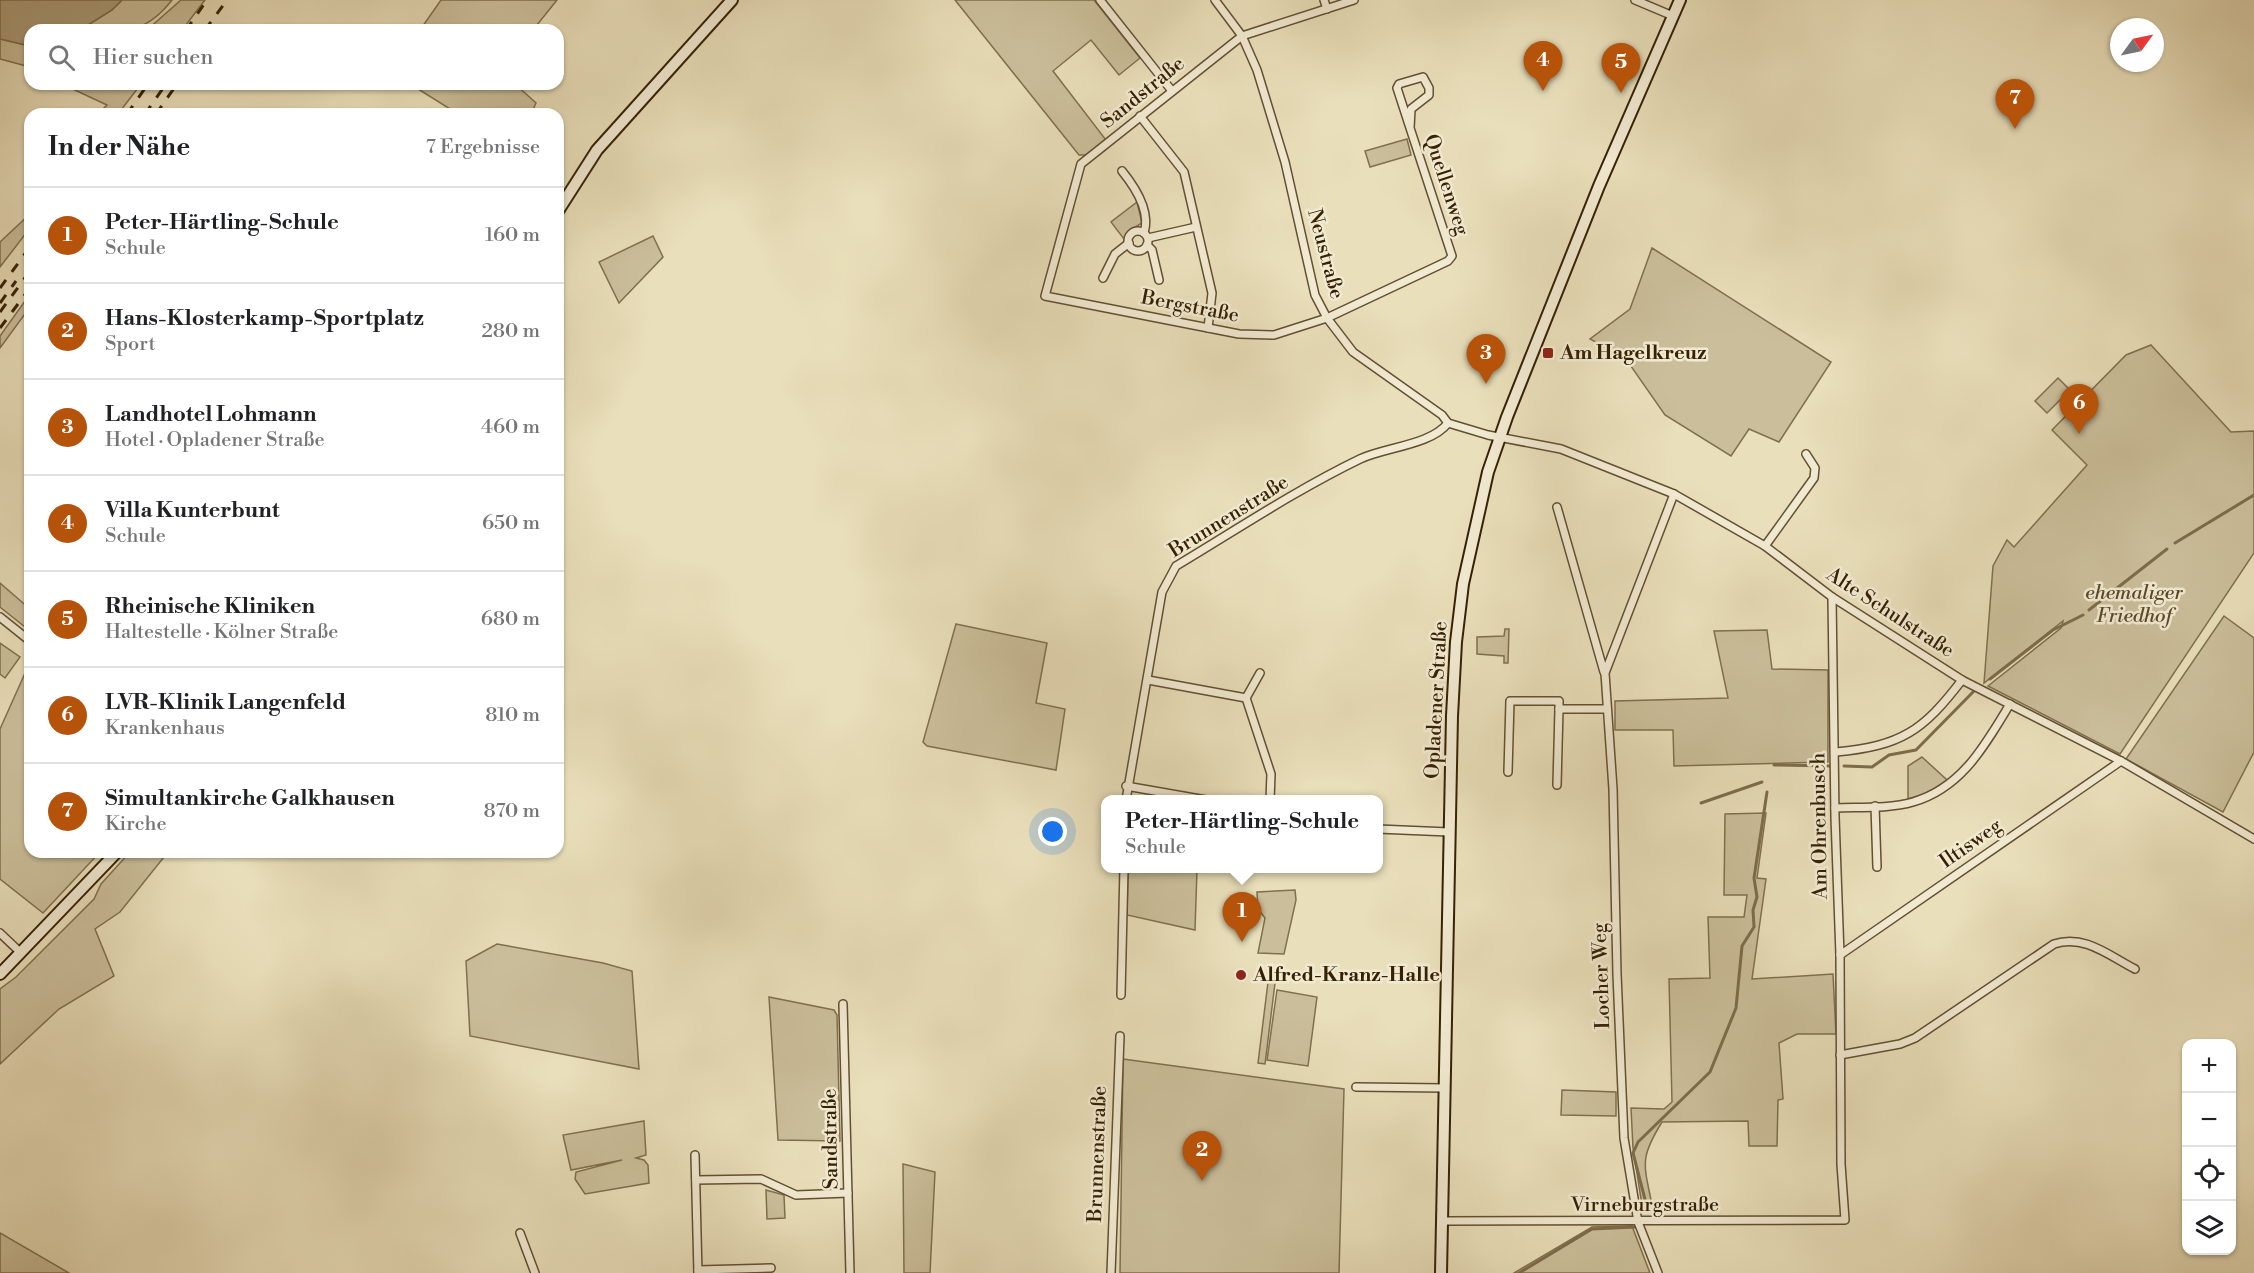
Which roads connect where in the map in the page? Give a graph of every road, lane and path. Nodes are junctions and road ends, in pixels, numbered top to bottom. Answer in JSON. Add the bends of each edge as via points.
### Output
{"nodes":[{"id":1,"x":732,"y":0,"type":"edge"},
{"id":2,"x":1100,"y":0,"type":"edge"},
{"id":3,"x":1215,"y":0,"type":"edge"},
{"id":4,"x":1324,"y":0,"type":"edge"},
{"id":5,"x":1354,"y":0,"type":"edge"},
{"id":6,"x":1635,"y":0,"type":"edge"},
{"id":7,"x":1680,"y":0,"type":"edge"},
{"id":8,"x":1328,"y":9,"type":"junction"},
{"id":9,"x":1673,"y":16,"type":"junction"},
{"id":10,"x":1242,"y":36,"type":"junction"},
{"id":11,"x":1172,"y":91,"type":"junction"},
{"id":12,"x":1140,"y":117,"type":"junction"},
{"id":13,"x":1410,"y":128,"type":"junction"},
{"id":14,"x":1122,"y":171,"type":"dead end"},
{"id":15,"x":564,"y":202,"type":"edge"},
{"id":16,"x":1196,"y":227,"type":"junction"},
{"id":17,"x":1146,"y":239,"type":"junction"},
{"id":18,"x":1129,"y":243,"type":"junction"},
{"id":19,"x":1103,"y":278,"type":"dead end"},
{"id":20,"x":1159,"y":280,"type":"dead end"},
{"id":21,"x":1046,"y":296,"type":"joint"},
{"id":22,"x":1327,"y":318,"type":"junction"},
{"id":23,"x":1208,"y":328,"type":"junction"},
{"id":24,"x":1448,"y":423,"type":"junction"},
{"id":25,"x":1499,"y":438,"type":"junction"},
{"id":26,"x":1806,"y":454,"type":"dead end"},
{"id":27,"x":1674,"y":494,"type":"junction"},
{"id":28,"x":1557,"y":507,"type":"dead end"},
{"id":29,"x":1765,"y":546,"type":"junction"},
{"id":30,"x":1832,"y":597,"type":"junction"},
{"id":31,"x":0,"y":617,"type":"edge"},
{"id":32,"x":24,"y":636,"type":"edge"},
{"id":33,"x":1260,"y":673,"type":"dead end"},
{"id":34,"x":1605,"y":673,"type":"junction"},
{"id":35,"x":1148,"y":680,"type":"junction"},
{"id":36,"x":1962,"y":680,"type":"junction"},
{"id":37,"x":1246,"y":698,"type":"junction"},
{"id":38,"x":2010,"y":704,"type":"junction"},
{"id":39,"x":1559,"y":709,"type":"junction"},
{"id":40,"x":1607,"y":709,"type":"junction"},
{"id":41,"x":1836,"y":752,"type":"junction"},
{"id":42,"x":2121,"y":762,"type":"junction"},
{"id":43,"x":1508,"y":772,"type":"dead end"},
{"id":44,"x":1557,"y":785,"type":"dead end"},
{"id":45,"x":1126,"y":786,"type":"junction"},
{"id":46,"x":1126,"y":795,"type":"edge"},
{"id":47,"x":1177,"y":795,"type":"edge"},
{"id":48,"x":1270,"y":795,"type":"edge"},
{"id":49,"x":1875,"y":806,"type":"junction"},
{"id":50,"x":1835,"y":808,"type":"junction"},
{"id":51,"x":1383,"y":829,"type":"edge"},
{"id":52,"x":1449,"y":832,"type":"junction"},
{"id":53,"x":2254,"y":839,"type":"edge"},
{"id":54,"x":111,"y":858,"type":"edge"},
{"id":55,"x":1877,"y":867,"type":"dead end"},
{"id":56,"x":1124,"y":873,"type":"edge"},
{"id":57,"x":0,"y":933,"type":"edge"},
{"id":58,"x":20,"y":952,"type":"junction"},
{"id":59,"x":1840,"y":955,"type":"junction"},
{"id":60,"x":2135,"y":969,"type":"dead end"},
{"id":61,"x":0,"y":974,"type":"edge"},
{"id":62,"x":1121,"y":995,"type":"dead end"},
{"id":63,"x":843,"y":1004,"type":"dead end"},
{"id":64,"x":1120,"y":1036,"type":"dead end"},
{"id":65,"x":1840,"y":1055,"type":"junction"},
{"id":66,"x":1356,"y":1087,"type":"dead end"},
{"id":67,"x":1444,"y":1088,"type":"junction"},
{"id":68,"x":695,"y":1155,"type":"dead end"},
{"id":69,"x":696,"y":1180,"type":"junction"},
{"id":70,"x":848,"y":1193,"type":"junction"},
{"id":71,"x":1845,"y":1220,"type":"joint"},
{"id":72,"x":1444,"y":1221,"type":"junction"},
{"id":73,"x":1638,"y":1222,"type":"junction"},
{"id":74,"x":520,"y":1233,"type":"dead end"},
{"id":75,"x":771,"y":1268,"type":"dead end"},
{"id":76,"x":698,"y":1272,"type":"edge"},
{"id":77,"x":535,"y":1273,"type":"edge"},
{"id":78,"x":850,"y":1273,"type":"edge"},
{"id":79,"x":1111,"y":1273,"type":"edge"},
{"id":80,"x":1442,"y":1273,"type":"edge"},
{"id":81,"x":1658,"y":1273,"type":"edge"}],
"edges":[{"from":1,"to":15,"type":"main road","via":[[597,150]]},
{"from":2,"to":11,"type":"street"},
{"from":3,"to":10,"type":"street","name":"Neustraße"},
{"from":4,"to":8,"type":"street"},
{"from":5,"to":8,"type":"street","name":"Sandstraße"},
{"from":6,"to":9,"type":"street"},
{"from":7,"to":9,"type":"main road","name":"Opladener Straße"},
{"from":8,"to":10,"type":"street","name":"Sandstraße"},
{"from":9,"to":25,"type":"main road","name":"Opladener Straße","via":[[1612,155]]},
{"from":10,"to":11,"type":"street","name":"Sandstraße"},
{"from":10,"to":22,"type":"street","name":"Neustraße","via":[[1273,117],[1308,269]]},
{"from":11,"to":12,"type":"street","name":"Sandstraße"},
{"from":12,"to":16,"type":"street","via":[[1184,172]]},
{"from":12,"to":21,"type":"street","name":"Sandstraße","via":[[1082,164]]},
{"from":13,"to":13,"type":"street","name":"Quellenweg","via":[[1411,109],[1429,95],[1430,88],[1423,77],[1397,88]]},
{"from":13,"to":22,"type":"street","name":"Quellenweg","via":[[1452,256]]},
{"from":14,"to":17,"type":"street","via":[[1138,192]]},
{"from":16,"to":17,"type":"street"},
{"from":16,"to":23,"type":"street","via":[[1212,293]]},
{"from":17,"to":18,"type":"street","via":[[1137,250]]},
{"from":17,"to":18,"type":"street","via":[[1133,233]]},
{"from":17,"to":20,"type":"street"},
{"from":18,"to":19,"type":"street","via":[[1115,254]]},
{"from":21,"to":23,"type":"street","name":"Bergstraße"},
{"from":22,"to":23,"type":"street","name":"Bergstraße","via":[[1274,334],[1239,334]]},
{"from":22,"to":24,"type":"street","name":"Neustraße","via":[[1353,352]]},
{"from":24,"to":25,"type":"street","name":"Neustraße"},
{"from":24,"to":35,"type":"street","name":"Brunnenstraße","via":[[1430,437],[1361,459],[1176,566],[1162,592]]},
{"from":25,"to":27,"type":"street","name":"Alte Schulstraße","via":[[1561,449]]},
{"from":25,"to":52,"type":"main road","name":"Opladener Straße","via":[[1473,531],[1459,614]]},
{"from":26,"to":29,"type":"street","via":[[1815,468],[1814,478]]},
{"from":27,"to":29,"type":"street","name":"Alte Schulstraße"},
{"from":27,"to":34,"type":"street","name":"Locher Weg"},
{"from":28,"to":34,"type":"street","name":"Locher Weg"},
{"from":29,"to":30,"type":"street","name":"Alte Schulstraße"},
{"from":30,"to":36,"type":"street","name":"Alte Schulstraße"},
{"from":30,"to":41,"type":"street","name":"Am Ohrenbusch"},
{"from":31,"to":32,"type":"street"},
{"from":33,"to":37,"type":"street"},
{"from":34,"to":40,"type":"street","name":"Locher Weg"},
{"from":35,"to":37,"type":"street"},
{"from":35,"to":45,"type":"street","name":"Brunnenstraße"},
{"from":36,"to":38,"type":"street","name":"Alte Schulstraße"},
{"from":36,"to":41,"type":"street","via":[[1936,714],[1899,739]]},
{"from":37,"to":48,"type":"street","via":[[1271,774]]},
{"from":38,"to":42,"type":"street","name":"Alte Schulstraße"},
{"from":38,"to":49,"type":"street","via":[[1981,751],[1962,774],[1940,791],[1911,803]]},
{"from":39,"to":40,"type":"street"},
{"from":39,"to":43,"type":"street","via":[[1559,701],[1510,701]]},
{"from":39,"to":44,"type":"street"},
{"from":40,"to":73,"type":"street","name":"Locher Weg","via":[[1624,1138]]},
{"from":41,"to":50,"type":"street","name":"Am Ohrenbusch"},
{"from":42,"to":53,"type":"street","name":"Alte Schulstraße"},
{"from":42,"to":59,"type":"street","name":"Iltisweg"},
{"from":45,"to":46,"type":"street","name":"Brunnenstraße"},
{"from":45,"to":47,"type":"street"},
{"from":49,"to":50,"type":"street"},
{"from":49,"to":55,"type":"street"},
{"from":50,"to":59,"type":"street","name":"Am Ohrenbusch"},
{"from":51,"to":52,"type":"street"},
{"from":52,"to":67,"type":"main road","name":"Opladener Straße"},
{"from":54,"to":58,"type":"main road"},
{"from":56,"to":62,"type":"street"},
{"from":57,"to":58,"type":"street"},
{"from":58,"to":61,"type":"main road"},
{"from":59,"to":65,"type":"street","name":"Am Ohrenbusch"},
{"from":60,"to":65,"type":"street","via":[[2086,943],[2068,939],[2054,944],[1915,1038]]},
{"from":63,"to":70,"type":"street","name":"Sandstraße"},
{"from":64,"to":79,"type":"street","name":"Brunnenstraße"},
{"from":65,"to":71,"type":"street","name":"Am Ohrenbusch"},
{"from":66,"to":67,"type":"street"},
{"from":67,"to":72,"type":"main road","name":"Opladener Straße"},
{"from":68,"to":69,"type":"street"},
{"from":69,"to":70,"type":"street","via":[[761,1179],[796,1194]]},
{"from":69,"to":76,"type":"street"},
{"from":70,"to":78,"type":"street","name":"Sandstraße"},
{"from":71,"to":73,"type":"street","name":"Virneburgstraße"},
{"from":72,"to":73,"type":"street","name":"Virneburgstraße"},
{"from":72,"to":80,"type":"main road","name":"Opladener Straße"},
{"from":73,"to":81,"type":"street","name":"Locher Weg"},
{"from":74,"to":77,"type":"street"},
{"from":75,"to":76,"type":"street"}]}
